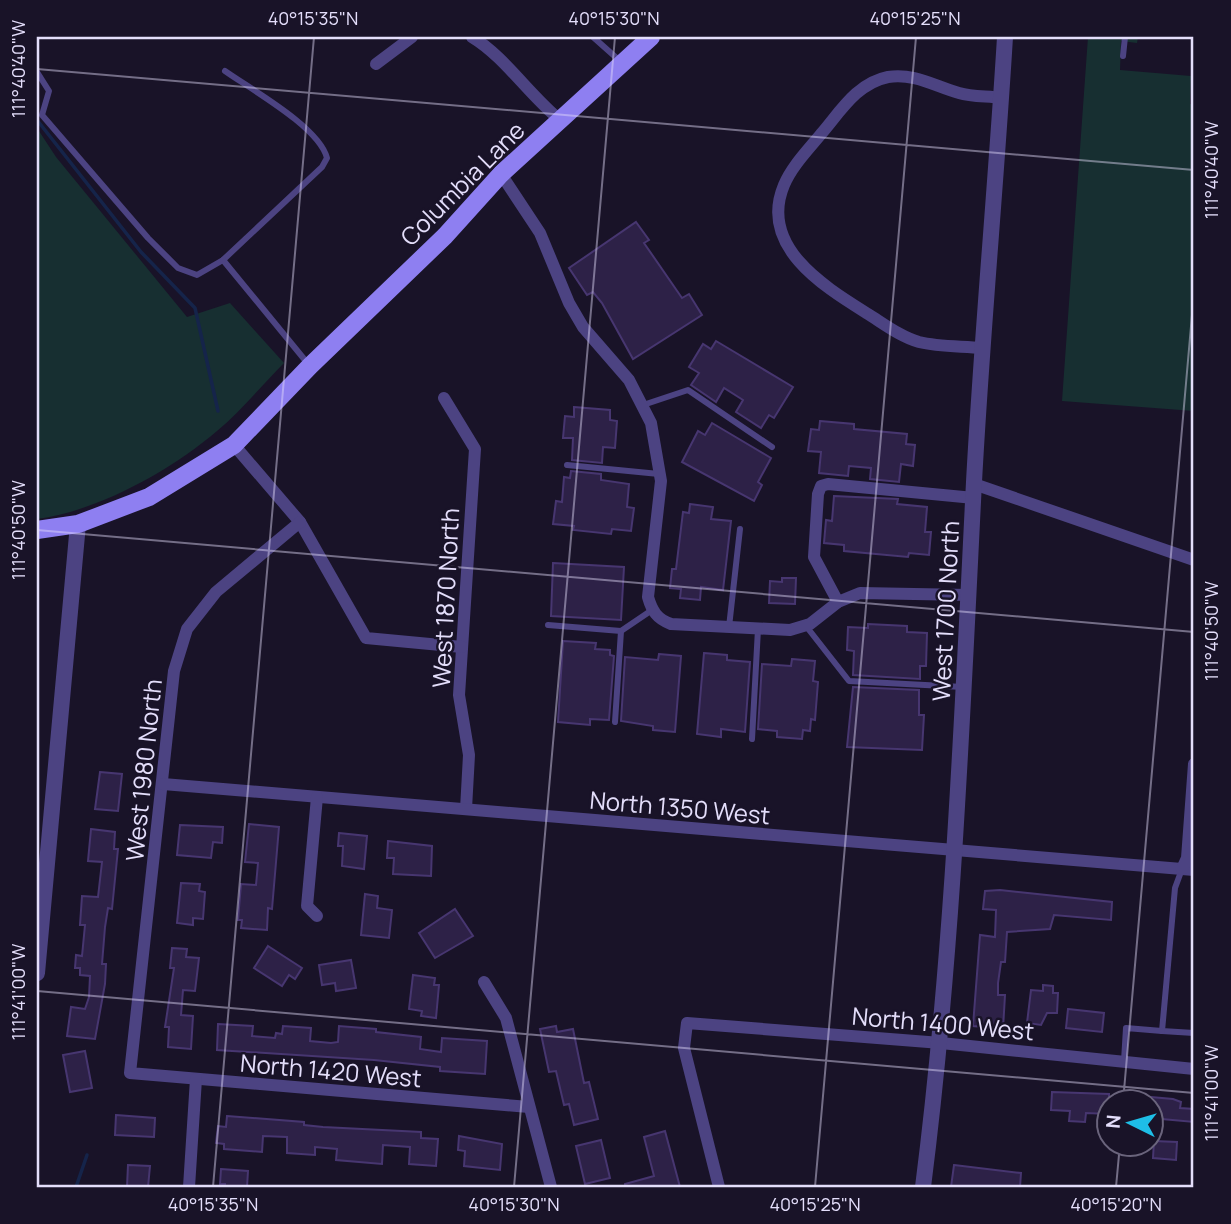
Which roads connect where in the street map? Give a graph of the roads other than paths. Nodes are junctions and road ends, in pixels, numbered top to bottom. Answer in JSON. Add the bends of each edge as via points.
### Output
{"nodes":[{"id":1,"x":412,"y":37,"type":"edge"},
{"id":2,"x":472,"y":37,"type":"edge"},
{"id":3,"x":593,"y":37,"type":"edge"},
{"id":4,"x":651,"y":37,"type":"edge"},
{"id":5,"x":1005,"y":37,"type":"edge"},
{"id":6,"x":1125,"y":37,"type":"edge"},
{"id":7,"x":1123,"y":56,"type":"dead end"},
{"id":8,"x":622,"y":63,"type":"junction"},
{"id":9,"x":376,"y":64,"type":"dead end"},
{"id":10,"x":225,"y":71,"type":"dead end"},
{"id":11,"x":37,"y":72,"type":"edge"},
{"id":12,"x":1001,"y":98,"type":"junction"},
{"id":13,"x":560,"y":120,"type":"junction"},
{"id":14,"x":501,"y":174,"type":"junction"},
{"id":15,"x":223,"y":260,"type":"junction"},
{"id":16,"x":982,"y":348,"type":"junction"},
{"id":17,"x":310,"y":366,"type":"junction"},
{"id":18,"x":444,"y":398,"type":"dead end"},
{"id":19,"x":643,"y":405,"type":"junction"},
{"id":20,"x":234,"y":445,"type":"junction"},
{"id":21,"x":772,"y":447,"type":"dead end"},
{"id":22,"x":567,"y":465,"type":"dead end"},
{"id":23,"x":661,"y":474,"type":"junction"},
{"id":24,"x":974,"y":491,"type":"junction"},
{"id":25,"x":300,"y":522,"type":"junction"},
{"id":26,"x":78,"y":524,"type":"junction"},
{"id":27,"x":740,"y":529,"type":"dead end"},
{"id":28,"x":37,"y":530,"type":"edge"},
{"id":29,"x":1194,"y":560,"type":"edge"},
{"id":30,"x":969,"y":595,"type":"junction"},
{"id":31,"x":838,"y":602,"type":"junction"},
{"id":32,"x":652,"y":610,"type":"junction"},
{"id":33,"x":548,"y":625,"type":"dead end"},
{"id":34,"x":806,"y":626,"type":"junction"},
{"id":35,"x":729,"y":627,"type":"junction"},
{"id":36,"x":758,"y":628,"type":"junction"},
{"id":37,"x":621,"y":631,"type":"junction"},
{"id":38,"x":462,"y":647,"type":"junction"},
{"id":39,"x":964,"y":687,"type":"junction"},
{"id":40,"x":615,"y":722,"type":"dead end"},
{"id":41,"x":752,"y":739,"type":"dead end"},
{"id":42,"x":1194,"y":764,"type":"edge"},
{"id":43,"x":163,"y":784,"type":"junction"},
{"id":44,"x":317,"y":797,"type":"junction"},
{"id":45,"x":466,"y":810,"type":"junction"},
{"id":46,"x":956,"y":851,"type":"junction"},
{"id":47,"x":1188,"y":870,"type":"edge"},
{"id":48,"x":41,"y":876,"type":"edge"},
{"id":49,"x":317,"y":916,"type":"dead end"},
{"id":50,"x":37,"y":973,"type":"edge"},
{"id":51,"x":484,"y":982,"type":"dead end"},
{"id":52,"x":1162,"y":1031,"type":"junction"},
{"id":53,"x":1194,"y":1034,"type":"edge"},
{"id":54,"x":941,"y":1043,"type":"junction"},
{"id":55,"x":1124,"y":1061,"type":"junction"},
{"id":56,"x":1194,"y":1069,"type":"edge"},
{"id":57,"x":130,"y":1073,"type":"joint"},
{"id":58,"x":196,"y":1079,"type":"junction"},
{"id":59,"x":529,"y":1107,"type":"junction"},
{"id":60,"x":188,"y":1187,"type":"edge"},
{"id":61,"x":551,"y":1187,"type":"edge"},
{"id":62,"x":719,"y":1187,"type":"edge"},
{"id":63,"x":923,"y":1187,"type":"edge"}],
"edges":[{"from":1,"to":9,"type":"street"},
{"from":2,"to":13,"type":"street"},
{"from":3,"to":8,"type":"lane"},
{"from":4,"to":8,"type":"main road","name":"Columbia Lane"},
{"from":5,"to":12,"type":"street","name":"West 1700 North"},
{"from":6,"to":7,"type":"lane"},
{"from":8,"to":13,"type":"main road","name":"Columbia Lane"},
{"from":10,"to":15,"type":"lane","via":[[311,133],[324,145],[327,158]]},
{"from":11,"to":15,"type":"lane","via":[[48,91],[42,116],[148,238],[178,268],[197,275]]},
{"from":12,"to":16,"type":"street","name":"West 1700 North"},
{"from":12,"to":16,"type":"street","via":[[963,94],[917,77],[885,78],[868,84],[854,94],[791,171],[782,187],[779,212],[781,236],[794,257],[830,290],[918,342]]},
{"from":13,"to":14,"type":"main road","name":"Columbia Lane"},
{"from":14,"to":17,"type":"main road","name":"Columbia Lane","via":[[445,236]]},
{"from":14,"to":19,"type":"street","via":[[540,233],[583,327],[629,380]]},
{"from":15,"to":17,"type":"lane"},
{"from":16,"to":24,"type":"street","name":"West 1700 North"},
{"from":17,"to":20,"type":"main road","name":"Columbia Lane"},
{"from":18,"to":38,"type":"street","name":"West 1870 North","via":[[475,449]]},
{"from":19,"to":21,"type":"lane","via":[[688,390]]},
{"from":19,"to":23,"type":"street"},
{"from":20,"to":25,"type":"street"},
{"from":20,"to":26,"type":"main road","name":"Columbia Lane","via":[[149,497]]},
{"from":22,"to":23,"type":"lane"},
{"from":23,"to":32,"type":"street","via":[[648,597]]},
{"from":24,"to":29,"type":"street"},
{"from":24,"to":30,"type":"street","name":"West 1700 North"},
{"from":24,"to":31,"type":"street","via":[[821,486],[814,557]]},
{"from":25,"to":38,"type":"street","via":[[366,638]]},
{"from":25,"to":43,"type":"street","name":"West 1980 North","via":[[216,592],[187,629],[174,671]]},
{"from":26,"to":28,"type":"main road","name":"Columbia Lane"},
{"from":26,"to":48,"type":"street"},
{"from":27,"to":35,"type":"lane"},
{"from":30,"to":31,"type":"street","via":[[874,591]]},
{"from":30,"to":39,"type":"street","name":"West 1700 North"},
{"from":31,"to":34,"type":"street"},
{"from":32,"to":35,"type":"street","via":[[671,624]]},
{"from":32,"to":37,"type":"lane"},
{"from":33,"to":37,"type":"lane"},
{"from":34,"to":36,"type":"street"},
{"from":34,"to":39,"type":"lane","via":[[849,681]]},
{"from":35,"to":36,"type":"street"},
{"from":36,"to":41,"type":"lane"},
{"from":37,"to":40,"type":"lane"},
{"from":38,"to":45,"type":"street","name":"West 1870 North","via":[[459,695],[469,755]]},
{"from":39,"to":46,"type":"street","name":"West 1700 North"},
{"from":42,"to":47,"type":"street"},
{"from":43,"to":44,"type":"street","name":"North 1350 West"},
{"from":43,"to":57,"type":"street","name":"West 1980 North"},
{"from":44,"to":45,"type":"street","name":"North 1350 West"},
{"from":44,"to":49,"type":"street","via":[[307,906]]},
{"from":45,"to":46,"type":"street","name":"North 1350 West"},
{"from":46,"to":47,"type":"street","name":"North 1350 West"},
{"from":46,"to":54,"type":"street","name":"West 1700 North"},
{"from":47,"to":52,"type":"lane","via":[[1175,888]]},
{"from":48,"to":50,"type":"street"},
{"from":51,"to":59,"type":"street","via":[[506,1018]]},
{"from":52,"to":53,"type":"lane"},
{"from":52,"to":55,"type":"lane","via":[[1126,1028]]},
{"from":54,"to":55,"type":"street","name":"North 1400 West"},
{"from":54,"to":62,"type":"street","name":"North 1400 West","via":[[687,1023],[684,1048]]},
{"from":54,"to":63,"type":"street","name":"West 1700 North"},
{"from":55,"to":56,"type":"street","name":"North 1400 West"},
{"from":57,"to":58,"type":"street","name":"North 1420 West"},
{"from":58,"to":59,"type":"street","name":"North 1420 West"},
{"from":58,"to":60,"type":"street"},
{"from":59,"to":61,"type":"street"}]}
